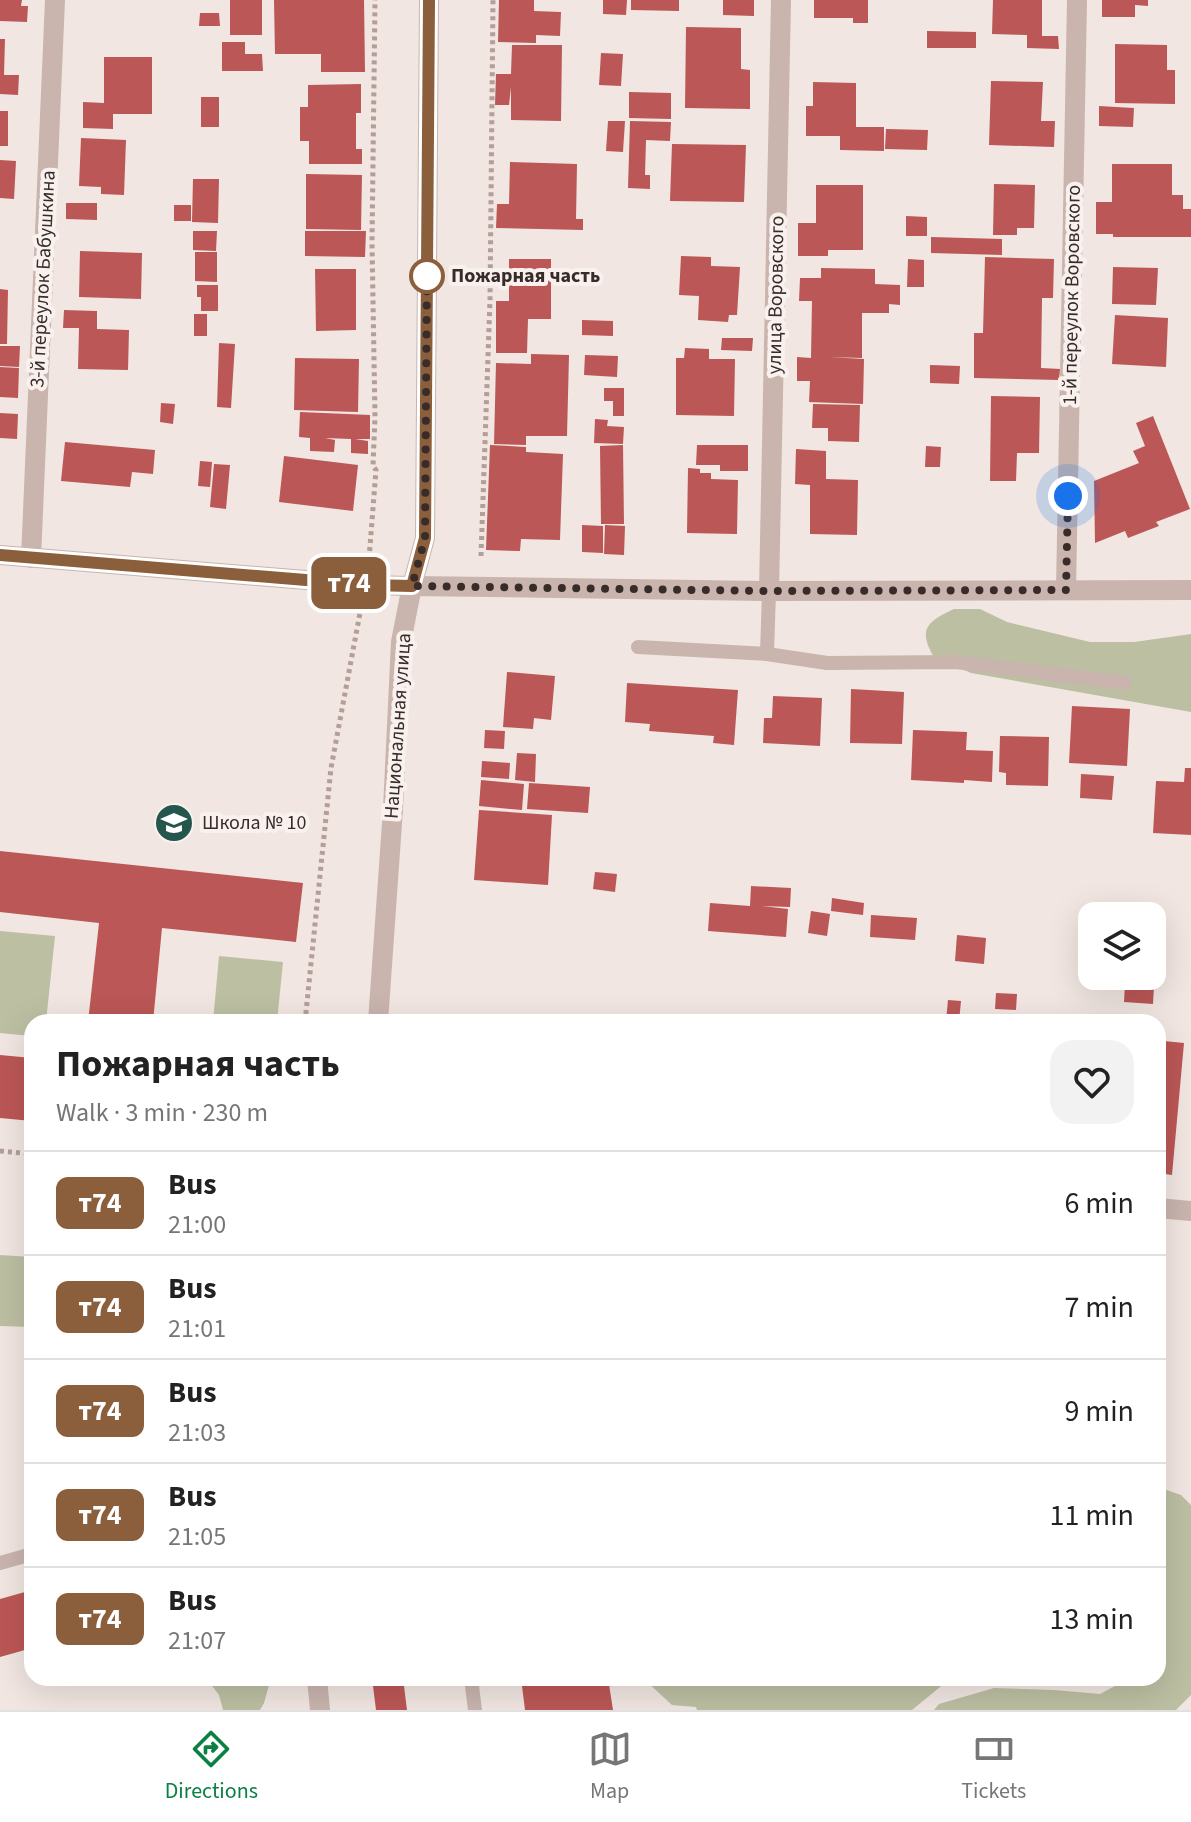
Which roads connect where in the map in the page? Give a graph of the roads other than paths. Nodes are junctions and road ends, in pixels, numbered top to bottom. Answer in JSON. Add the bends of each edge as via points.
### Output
{"nodes":[{"id":1,"x":55,"y":0,"type":"edge"},
{"id":2,"x":429,"y":0,"type":"edge"},
{"id":3,"x":781,"y":0,"type":"edge"},
{"id":4,"x":1077,"y":0,"type":"edge"},
{"id":5,"x":0,"y":555,"type":"edge"},
{"id":6,"x":31,"y":558,"type":"junction"},
{"id":7,"x":412,"y":586,"type":"junction"},
{"id":8,"x":1066,"y":590,"type":"junction"},
{"id":9,"x":1191,"y":590,"type":"edge"},
{"id":10,"x":769,"y":591,"type":"junction"},
{"id":11,"x":638,"y":647,"type":"dead end"},
{"id":12,"x":767,"y":654,"type":"junction"},
{"id":13,"x":1125,"y":683,"type":"dead end"},
{"id":14,"x":379,"y":1014,"type":"edge"},
{"id":15,"x":1166,"y":1209,"type":"edge"},
{"id":16,"x":1191,"y":1211,"type":"edge"},
{"id":17,"x":24,"y":1556,"type":"edge"},
{"id":18,"x":0,"y":1563,"type":"edge"},
{"id":19,"x":318,"y":1686,"type":"edge"},
{"id":20,"x":472,"y":1686,"type":"edge"},
{"id":21,"x":320,"y":1710,"type":"edge"},
{"id":22,"x":475,"y":1710,"type":"edge"}],
"edges":[{"from":1,"to":6,"type":"street","name":"3-й переулок Бабушкина"},
{"from":2,"to":7,"type":"street","name":"Национальная улица","via":[[425,538]]},
{"from":3,"to":10,"type":"street","name":"улица Воровского"},
{"from":4,"to":8,"type":"street","name":"1-й переулок Воровского"},
{"from":5,"to":6,"type":"street"},
{"from":6,"to":7,"type":"street"},
{"from":7,"to":10,"type":"street"},
{"from":7,"to":14,"type":"street","name":"Национальная улица","via":[[401,642]]},
{"from":8,"to":9,"type":"street"},
{"from":8,"to":10,"type":"street"},
{"from":10,"to":12,"type":"lane"},
{"from":11,"to":12,"type":"lane"},
{"from":12,"to":13,"type":"lane","via":[[827,663],[956,662]]},
{"from":15,"to":16,"type":"street"},
{"from":17,"to":18,"type":"lane"},
{"from":19,"to":21,"type":"street"},
{"from":20,"to":22,"type":"lane"}]}
